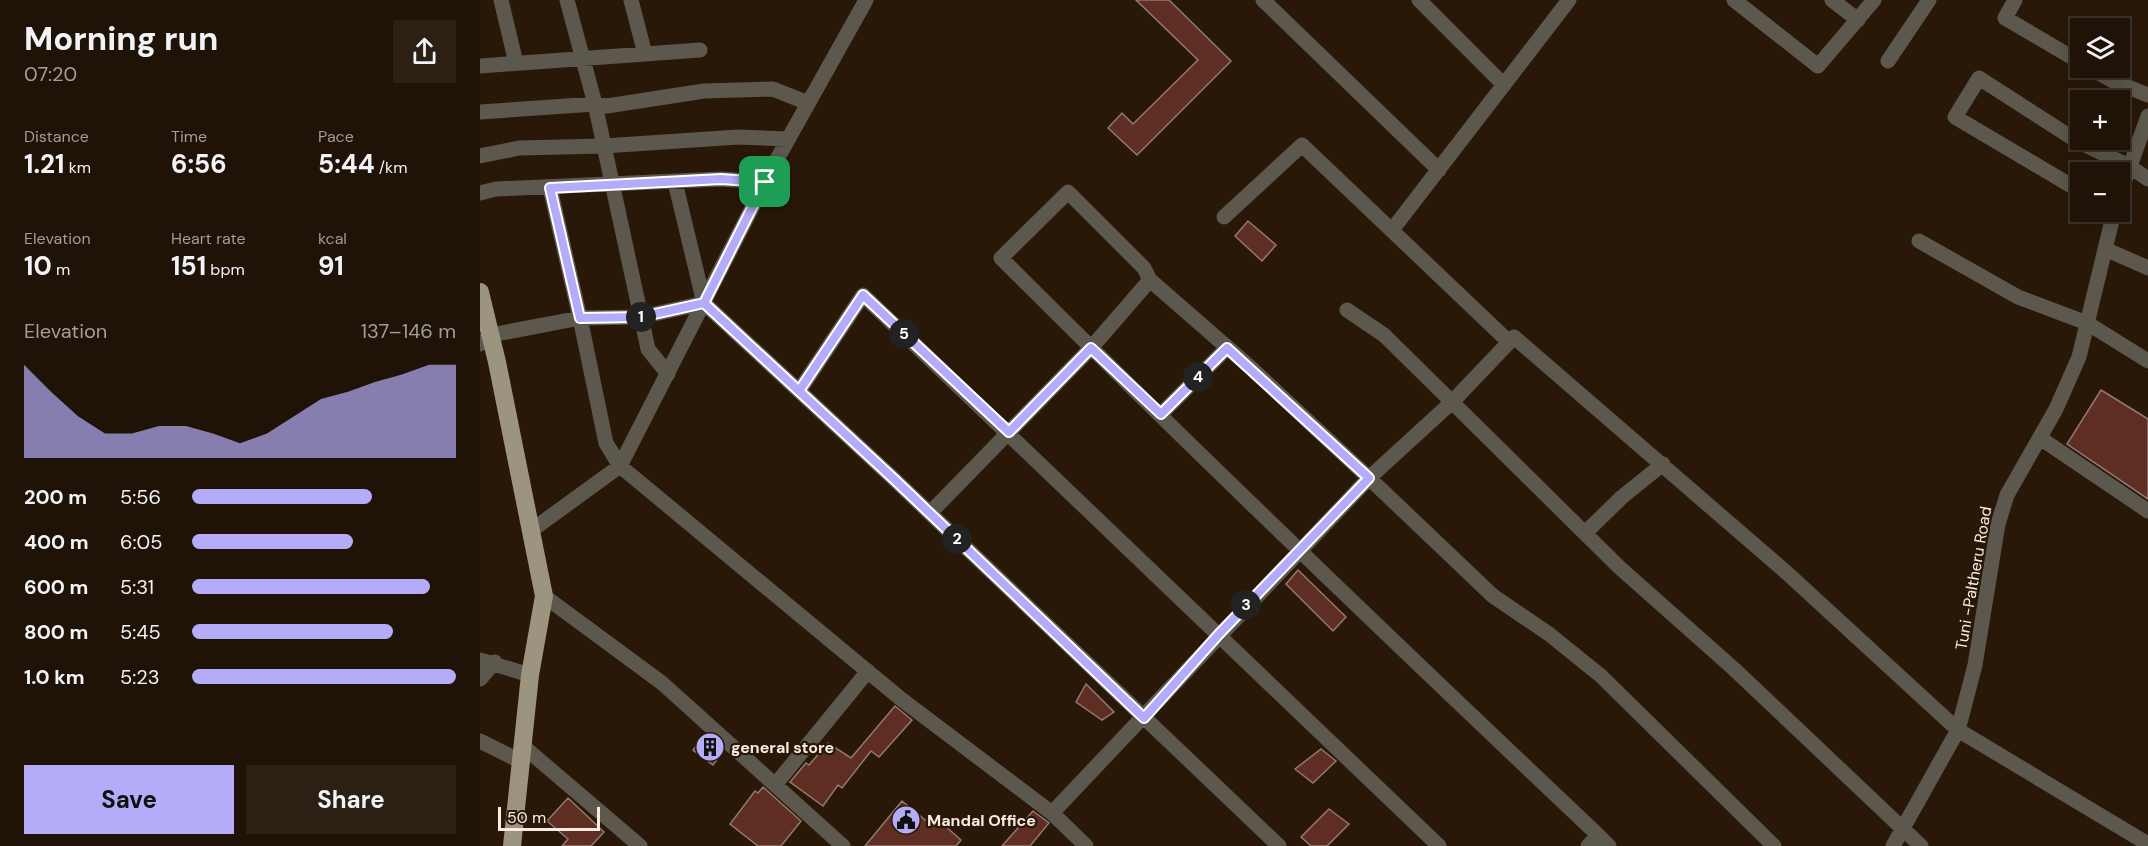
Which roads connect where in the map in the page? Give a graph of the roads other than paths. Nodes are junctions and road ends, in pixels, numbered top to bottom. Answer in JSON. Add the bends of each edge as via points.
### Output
{"nodes":[{"id":1,"x":501,"y":0,"type":"edge"},
{"id":2,"x":567,"y":0,"type":"edge"},
{"id":3,"x":631,"y":0,"type":"edge"},
{"id":4,"x":1263,"y":0,"type":"edge"},
{"id":5,"x":1419,"y":0,"type":"edge"},
{"id":6,"x":1569,"y":0,"type":"edge"},
{"id":7,"x":1734,"y":0,"type":"edge"},
{"id":8,"x":1832,"y":0,"type":"edge"},
{"id":9,"x":1875,"y":0,"type":"edge"},
{"id":10,"x":1929,"y":0,"type":"edge"},
{"id":11,"x":2015,"y":0,"type":"edge"},
{"id":12,"x":861,"y":2,"type":"edge"},
{"id":13,"x":1858,"y":20,"type":"junction"},
{"id":14,"x":700,"y":50,"type":"dead end"},
{"id":15,"x":645,"y":54,"type":"junction"},
{"id":16,"x":2070,"y":56,"type":"edge"},
{"id":17,"x":583,"y":58,"type":"junction"},
{"id":18,"x":1888,"y":61,"type":"dead end"},
{"id":19,"x":516,"y":63,"type":"junction"},
{"id":20,"x":480,"y":66,"type":"edge"},
{"id":21,"x":2108,"y":78,"type":"edge"},
{"id":22,"x":1504,"y":85,"type":"junction"},
{"id":23,"x":2148,"y":95,"type":"edge"},
{"id":24,"x":808,"y":103,"type":"junction"},
{"id":25,"x":595,"y":104,"type":"junction"},
{"id":26,"x":480,"y":112,"type":"edge"},
{"id":27,"x":2148,"y":116,"type":"edge"},
{"id":28,"x":788,"y":139,"type":"junction"},
{"id":29,"x":604,"y":146,"type":"junction"},
{"id":30,"x":480,"y":156,"type":"edge"},
{"id":31,"x":2121,"y":162,"type":"edge"},
{"id":32,"x":2130,"y":163,"type":"edge"},
{"id":33,"x":2130,"y":167,"type":"edge"},
{"id":34,"x":1439,"y":170,"type":"junction"},
{"id":35,"x":2148,"y":179,"type":"edge"},
{"id":36,"x":675,"y":182,"type":"junction"},
{"id":37,"x":765,"y":182,"type":"junction"},
{"id":38,"x":612,"y":185,"type":"junction"},
{"id":39,"x":2070,"y":185,"type":"edge"},
{"id":40,"x":550,"y":188,"type":"junction"},
{"id":41,"x":480,"y":193,"type":"edge"},
{"id":42,"x":1224,"y":217,"type":"dead end"},
{"id":43,"x":2112,"y":222,"type":"edge"},
{"id":44,"x":1392,"y":231,"type":"junction"},
{"id":45,"x":1919,"y":242,"type":"dead end"},
{"id":46,"x":2105,"y":249,"type":"junction"},
{"id":47,"x":2148,"y":268,"type":"edge"},
{"id":48,"x":1150,"y":280,"type":"junction"},
{"id":49,"x":480,"y":292,"type":"edge"},
{"id":50,"x":704,"y":303,"type":"junction"},
{"id":51,"x":1347,"y":310,"type":"dead end"},
{"id":52,"x":641,"y":317,"type":"junction"},
{"id":53,"x":580,"y":318,"type":"junction"},
{"id":54,"x":2088,"y":324,"type":"junction"},
{"id":55,"x":485,"y":339,"type":"edge"},
{"id":56,"x":1509,"y":342,"type":"junction"},
{"id":57,"x":1091,"y":348,"type":"junction"},
{"id":58,"x":1227,"y":348,"type":"junction"},
{"id":59,"x":2148,"y":361,"type":"edge"},
{"id":60,"x":668,"y":374,"type":"junction"},
{"id":61,"x":799,"y":391,"type":"junction"},
{"id":62,"x":1452,"y":402,"type":"junction"},
{"id":63,"x":1161,"y":414,"type":"junction"},
{"id":64,"x":1009,"y":432,"type":"junction"},
{"id":65,"x":2040,"y":438,"type":"junction"},
{"id":66,"x":1663,"y":464,"type":"junction"},
{"id":67,"x":620,"y":466,"type":"junction"},
{"id":68,"x":1369,"y":478,"type":"junction"},
{"id":69,"x":2148,"y":511,"type":"edge"},
{"id":70,"x":930,"y":513,"type":"junction"},
{"id":71,"x":532,"y":530,"type":"junction"},
{"id":72,"x":1585,"y":533,"type":"junction"},
{"id":73,"x":1298,"y":551,"type":"junction"},
{"id":74,"x":544,"y":596,"type":"junction"},
{"id":75,"x":1219,"y":634,"type":"junction"},
{"id":76,"x":488,"y":661,"type":"edge"},
{"id":77,"x":868,"y":671,"type":"junction"},
{"id":78,"x":530,"y":675,"type":"junction"},
{"id":79,"x":480,"y":679,"type":"edge"},
{"id":80,"x":1144,"y":718,"type":"junction"},
{"id":81,"x":1958,"y":730,"type":"junction"},
{"id":82,"x":480,"y":741,"type":"edge"},
{"id":83,"x":523,"y":755,"type":"junction"},
{"id":84,"x":774,"y":785,"type":"junction"},
{"id":85,"x":1052,"y":813,"type":"junction"},
{"id":86,"x":1902,"y":828,"type":"junction"},
{"id":87,"x":1599,"y":842,"type":"edge"},
{"id":88,"x":2148,"y":844,"type":"edge"},
{"id":89,"x":512,"y":846,"type":"edge"},
{"id":90,"x":640,"y":846,"type":"edge"},
{"id":91,"x":843,"y":846,"type":"edge"},
{"id":92,"x":1086,"y":846,"type":"edge"},
{"id":93,"x":1279,"y":846,"type":"edge"},
{"id":94,"x":1439,"y":846,"type":"edge"},
{"id":95,"x":1774,"y":846,"type":"edge"},
{"id":96,"x":1893,"y":846,"type":"edge"},
{"id":97,"x":1921,"y":846,"type":"edge"}],
"edges":[{"from":1,"to":19,"type":"street"},
{"from":2,"to":17,"type":"street"},
{"from":3,"to":15,"type":"street"},
{"from":4,"to":34,"type":"street"},
{"from":5,"to":22,"type":"street"},
{"from":6,"to":22,"type":"street"},
{"from":7,"to":13,"type":"street","via":[[1818,66]]},
{"from":8,"to":13,"type":"street"},
{"from":9,"to":13,"type":"street"},
{"from":10,"to":18,"type":"street"},
{"from":11,"to":16,"type":"street","via":[[2005,18]]},
{"from":12,"to":24,"type":"street"},
{"from":14,"to":15,"type":"street"},
{"from":15,"to":17,"type":"street"},
{"from":17,"to":19,"type":"street"},
{"from":17,"to":25,"type":"street"},
{"from":19,"to":20,"type":"street"},
{"from":21,"to":23,"type":"street"},
{"from":22,"to":34,"type":"street"},
{"from":24,"to":25,"type":"street","via":[[773,89],[704,91],[644,103]]},
{"from":24,"to":28,"type":"street"},
{"from":25,"to":26,"type":"street"},
{"from":25,"to":29,"type":"street"},
{"from":27,"to":32,"type":"street"},
{"from":28,"to":29,"type":"street","via":[[738,137]]},
{"from":28,"to":37,"type":"street"},
{"from":29,"to":30,"type":"street","via":[[519,148]]},
{"from":29,"to":38,"type":"street"},
{"from":31,"to":39,"type":"street","via":[[2077,141],[1978,78],[1955,117]]},
{"from":33,"to":35,"type":"street"},
{"from":34,"to":44,"type":"street"},
{"from":36,"to":37,"type":"street"},
{"from":36,"to":38,"type":"street"},
{"from":36,"to":50,"type":"street"},
{"from":37,"to":50,"type":"street"},
{"from":38,"to":40,"type":"street"},
{"from":38,"to":52,"type":"street"},
{"from":40,"to":41,"type":"street"},
{"from":40,"to":53,"type":"street"},
{"from":42,"to":44,"type":"street","via":[[1302,145]]},
{"from":43,"to":46,"type":"street","name":"Tuni -Paltheru Road"},
{"from":44,"to":56,"type":"street"},
{"from":45,"to":54,"type":"street","via":[[2018,297]]},
{"from":46,"to":47,"type":"street"},
{"from":46,"to":54,"type":"street","name":"Tuni -Paltheru Road"},
{"from":48,"to":57,"type":"street"},
{"from":48,"to":57,"type":"street","via":[[1144,268],[1068,192],[1001,258]]},
{"from":48,"to":58,"type":"street"},
{"from":49,"to":55,"type":"main road"},
{"from":50,"to":52,"type":"street"},
{"from":50,"to":60,"type":"street"},
{"from":50,"to":61,"type":"street"},
{"from":51,"to":62,"type":"street","via":[[1384,335]]},
{"from":52,"to":53,"type":"street"},
{"from":52,"to":60,"type":"street","via":[[648,349]]},
{"from":53,"to":55,"type":"street"},
{"from":53,"to":67,"type":"street","via":[[606,443]]},
{"from":54,"to":59,"type":"street"},
{"from":54,"to":65,"type":"street","name":"Tuni -Paltheru Road","via":[[2079,357]]},
{"from":55,"to":71,"type":"main road"},
{"from":56,"to":62,"type":"street"},
{"from":56,"to":66,"type":"street","via":[[1514,337]]},
{"from":57,"to":63,"type":"street"},
{"from":57,"to":64,"type":"street"},
{"from":58,"to":63,"type":"street"},
{"from":58,"to":68,"type":"street"},
{"from":60,"to":67,"type":"street"},
{"from":61,"to":64,"type":"street","via":[[863,295]]},
{"from":61,"to":70,"type":"street"},
{"from":62,"to":68,"type":"street"},
{"from":62,"to":72,"type":"street"},
{"from":63,"to":73,"type":"street"},
{"from":64,"to":70,"type":"street"},
{"from":64,"to":75,"type":"street"},
{"from":65,"to":69,"type":"street"},
{"from":65,"to":81,"type":"street","name":"Tuni -Paltheru Road","via":[[2007,495],[1998,524],[1975,665]]},
{"from":66,"to":72,"type":"street"},
{"from":66,"to":81,"type":"street"},
{"from":67,"to":71,"type":"street"},
{"from":67,"to":77,"type":"street"},
{"from":68,"to":73,"type":"street"},
{"from":68,"to":95,"type":"street","via":[[1493,596],[1549,634],[1600,676]]},
{"from":70,"to":80,"type":"street"},
{"from":71,"to":74,"type":"main road"},
{"from":72,"to":86,"type":"street"},
{"from":73,"to":75,"type":"street"},
{"from":73,"to":87,"type":"street"},
{"from":74,"to":78,"type":"main road"},
{"from":74,"to":84,"type":"street","via":[[662,683]]},
{"from":75,"to":80,"type":"street"},
{"from":75,"to":94,"type":"street"},
{"from":76,"to":78,"type":"street"},
{"from":76,"to":79,"type":"street"},
{"from":77,"to":84,"type":"street"},
{"from":77,"to":85,"type":"street"},
{"from":78,"to":83,"type":"main road"},
{"from":80,"to":85,"type":"street"},
{"from":80,"to":93,"type":"street"},
{"from":81,"to":86,"type":"street","name":"Tuni -Paltheru Road"},
{"from":81,"to":88,"type":"street"},
{"from":82,"to":83,"type":"street"},
{"from":83,"to":89,"type":"main road"},
{"from":83,"to":90,"type":"street"},
{"from":84,"to":91,"type":"street"},
{"from":85,"to":92,"type":"street"},
{"from":86,"to":96,"type":"street","name":"Tuni -Paltheru Road"},
{"from":86,"to":97,"type":"street"}]}
